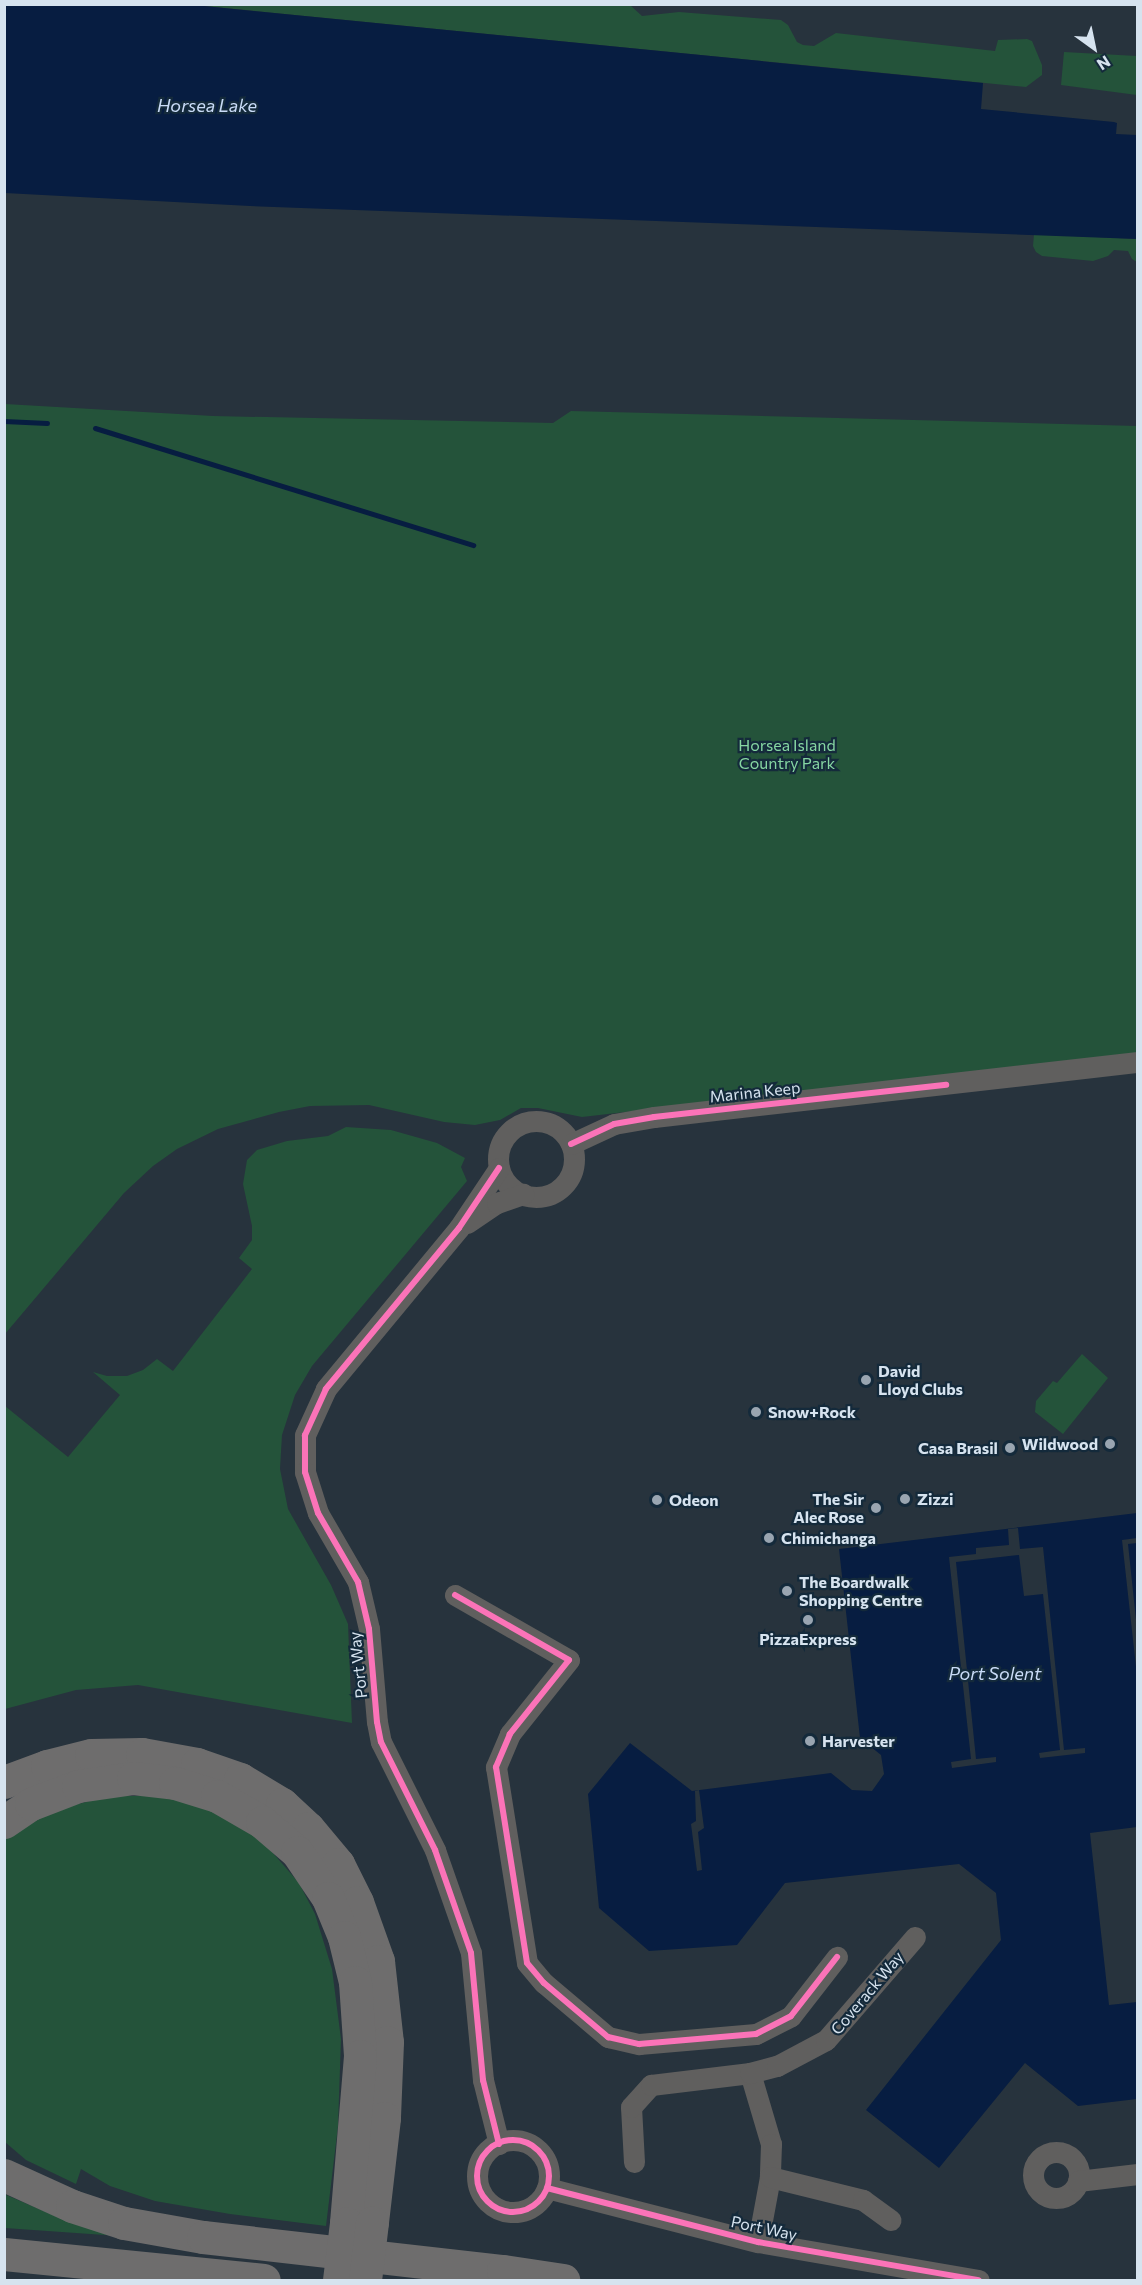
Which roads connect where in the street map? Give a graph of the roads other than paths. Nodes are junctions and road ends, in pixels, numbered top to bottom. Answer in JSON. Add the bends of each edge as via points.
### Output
{"nodes":[{"id":1,"x":1137,"y":1062,"type":"edge"},
{"id":2,"x":571,"y":1144,"type":"junction"},
{"id":3,"x":499,"y":1168,"type":"junction"},
{"id":4,"x":523,"y":1194,"type":"junction"},
{"id":5,"x":459,"y":1228,"type":"junction"},
{"id":6,"x":455,"y":1595,"type":"dead end"},
{"id":7,"x":4,"y":1782,"type":"edge"},
{"id":8,"x":4,"y":1822,"type":"edge"},
{"id":9,"x":915,"y":1937,"type":"dead end"},
{"id":10,"x":837,"y":1957,"type":"dead end"},
{"id":11,"x":750,"y":2073,"type":"junction"},
{"id":12,"x":499,"y":2144,"type":"junction"},
{"id":13,"x":634,"y":2163,"type":"dead end"},
{"id":14,"x":1137,"y":2174,"type":"edge"},
{"id":15,"x":4,"y":2175,"type":"edge"},
{"id":16,"x":770,"y":2177,"type":"junction"},
{"id":17,"x":1078,"y":2181,"type":"dead end"},
{"id":18,"x":547,"y":2188,"type":"junction"},
{"id":19,"x":891,"y":2220,"type":"dead end"},
{"id":20,"x":359,"y":2223,"type":"junction"},
{"id":21,"x":758,"y":2242,"type":"junction"},
{"id":22,"x":4,"y":2254,"type":"edge"},
{"id":23,"x":264,"y":2280,"type":"edge"},
{"id":24,"x":339,"y":2280,"type":"edge"},
{"id":25,"x":365,"y":2280,"type":"edge"},
{"id":26,"x":564,"y":2280,"type":"edge"},
{"id":27,"x":979,"y":2280,"type":"edge"}],
"edges":[{"from":1,"to":2,"type":"street","name":"Marina Keep","via":[[654,1117],[614,1124]]},
{"from":2,"to":3,"type":"street","via":[[553,1124],[544,1121],[520,1126],[505,1138],[498,1151]]},
{"from":2,"to":4,"type":"street","via":[[575,1166],[567,1183],[555,1192],[536,1197]]},
{"from":3,"to":4,"type":"street","via":[[506,1182]]},
{"from":3,"to":5,"type":"street","name":"Port Way"},
{"from":4,"to":5,"type":"street","name":"Port Way","via":[[497,1203]]},
{"from":5,"to":12,"type":"street","name":"Port Way","via":[[326,1389],[305,1435],[305,1472],[318,1513],[358,1582],[369,1629],[381,1742],[435,1850],[471,1953],[483,2080]]},
{"from":6,"to":10,"type":"street","via":[[569,1660],[510,1734],[496,1767],[527,1964],[544,1983],[608,2037],[639,2044],[756,2034],[791,2016]]},
{"from":7,"to":20,"type":"highway","via":[[91,1755],[141,1754],[197,1764],[240,1779],[282,1804],[338,1864],[357,1902],[378,1962],[387,2042],[384,2118]]},
{"from":8,"to":20,"type":"highway","via":[[31,1804],[78,1786],[133,1778],[175,1783],[217,1796],[262,1822],[297,1852],[328,1899],[344,1936],[355,1982],[360,2056]]},
{"from":9,"to":11,"type":"street","name":"Coverack Way","via":[[826,2040],[777,2066]]},
{"from":11,"to":13,"type":"street","name":"Coverack Way","via":[[651,2085],[631,2107]]},
{"from":11,"to":16,"type":"street","via":[[771,2145]]},
{"from":12,"to":18,"type":"street","via":[[519,2141],[541,2153],[549,2176]]},
{"from":12,"to":18,"type":"street","via":[[489,2150],[478,2170],[480,2188],[490,2204],[511,2212],[523,2211],[534,2206]]},
{"from":14,"to":17,"type":"street"},
{"from":15,"to":26,"type":"highway","via":[[72,2206],[124,2223],[203,2237]]},
{"from":16,"to":19,"type":"street","via":[[863,2200]]},
{"from":16,"to":21,"type":"street"},
{"from":18,"to":21,"type":"street","name":"Port Way"},
{"from":20,"to":24,"type":"highway","bridge":true},
{"from":20,"to":25,"type":"highway","bridge":true},
{"from":21,"to":27,"type":"street","name":"Port Way"},
{"from":22,"to":23,"type":"highway"}]}
